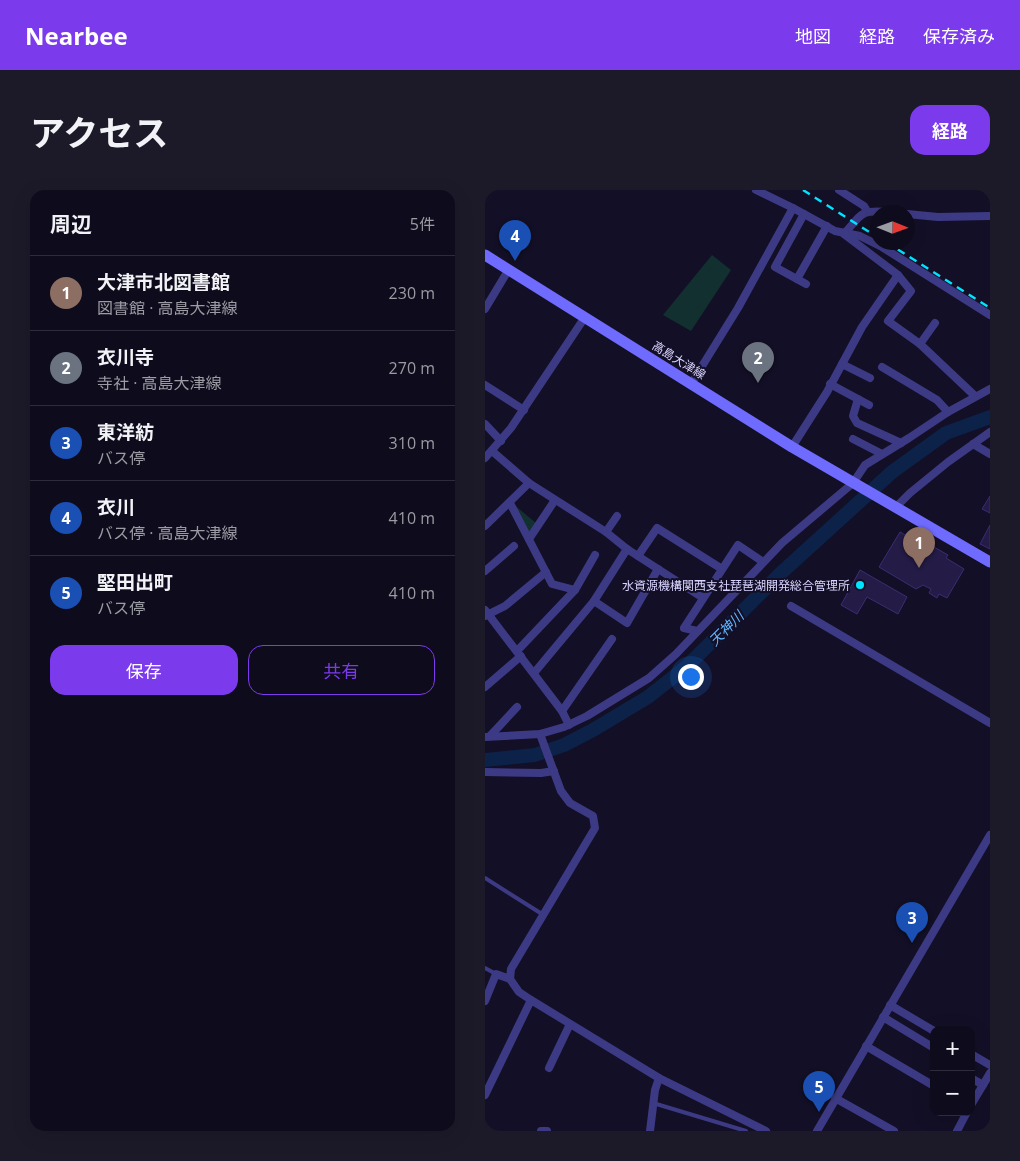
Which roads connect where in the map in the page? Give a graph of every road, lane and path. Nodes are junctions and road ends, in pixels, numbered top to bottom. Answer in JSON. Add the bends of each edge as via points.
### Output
{"nodes":[{"id":1,"x":756,"y":190,"type":"edge"},
{"id":2,"x":839,"y":190,"type":"edge"},
{"id":3,"x":793,"y":208,"type":"junction"},
{"id":4,"x":867,"y":211,"type":"junction"},
{"id":5,"x":870,"y":211,"type":"edge"},
{"id":6,"x":805,"y":214,"type":"junction"},
{"id":7,"x":915,"y":215,"type":"edge"},
{"id":8,"x":990,"y":216,"type":"edge"},
{"id":9,"x":827,"y":226,"type":"junction"},
{"id":10,"x":844,"y":234,"type":"junction"},
{"id":11,"x":485,"y":255,"type":"edge"},
{"id":12,"x":509,"y":269,"type":"junction"},
{"id":13,"x":898,"y":275,"type":"junction"},
{"id":14,"x":797,"y":279,"type":"junction"},
{"id":15,"x":806,"y":284,"type":"dead end"},
{"id":16,"x":485,"y":309,"type":"edge"},
{"id":17,"x":990,"y":315,"type":"edge"},
{"id":18,"x":585,"y":317,"type":"junction"},
{"id":19,"x":935,"y":323,"type":"dead end"},
{"id":20,"x":920,"y":344,"type":"junction"},
{"id":21,"x":842,"y":364,"type":"junction"},
{"id":22,"x":882,"y":367,"type":"dead end"},
{"id":23,"x":870,"y":378,"type":"dead end"},
{"id":24,"x":691,"y":384,"type":"junction"},
{"id":25,"x":830,"y":384,"type":"junction"},
{"id":26,"x":485,"y":385,"type":"edge"},
{"id":27,"x":990,"y":389,"type":"edge"},
{"id":28,"x":975,"y":396,"type":"junction"},
{"id":29,"x":858,"y":399,"type":"junction"},
{"id":30,"x":869,"y":405,"type":"dead end"},
{"id":31,"x":524,"y":410,"type":"junction"},
{"id":32,"x":948,"y":412,"type":"junction"},
{"id":33,"x":485,"y":424,"type":"edge"},
{"id":34,"x":990,"y":432,"type":"edge"},
{"id":35,"x":853,"y":439,"type":"dead end"},
{"id":36,"x":501,"y":441,"type":"junction"},
{"id":37,"x":901,"y":443,"type":"junction"},
{"id":38,"x":973,"y":444,"type":"junction"},
{"id":39,"x":792,"y":448,"type":"junction"},
{"id":40,"x":492,"y":451,"type":"junction"},
{"id":41,"x":882,"y":454,"type":"junction"},
{"id":42,"x":990,"y":454,"type":"edge"},
{"id":43,"x":485,"y":458,"type":"edge"},
{"id":44,"x":529,"y":483,"type":"junction"},
{"id":45,"x":856,"y":485,"type":"junction"},
{"id":46,"x":555,"y":500,"type":"junction"},
{"id":47,"x":510,"y":503,"type":"junction"},
{"id":48,"x":893,"y":505,"type":"junction"},
{"id":49,"x":617,"y":516,"type":"dead end"},
{"id":50,"x":485,"y":526,"type":"edge"},
{"id":51,"x":606,"y":532,"type":"junction"},
{"id":52,"x":529,"y":539,"type":"junction"},
{"id":53,"x":514,"y":546,"type":"dead end"},
{"id":54,"x":627,"y":549,"type":"junction"},
{"id":55,"x":595,"y":555,"type":"dead end"},
{"id":56,"x":638,"y":556,"type":"junction"},
{"id":57,"x":763,"y":562,"type":"junction"},
{"id":58,"x":990,"y":562,"type":"edge"},
{"id":59,"x":658,"y":569,"type":"junction"},
{"id":60,"x":722,"y":569,"type":"junction"},
{"id":61,"x":485,"y":571,"type":"edge"},
{"id":62,"x":546,"y":572,"type":"junction"},
{"id":63,"x":575,"y":590,"type":"junction"},
{"id":64,"x":703,"y":598,"type":"junction"},
{"id":65,"x":594,"y":601,"type":"junction"},
{"id":66,"x":791,"y":606,"type":"dead end"},
{"id":67,"x":486,"y":613,"type":"edge"},
{"id":68,"x":697,"y":631,"type":"junction"},
{"id":69,"x":612,"y":639,"type":"dead end"},
{"id":70,"x":519,"y":654,"type":"junction"},
{"id":71,"x":533,"y":672,"type":"junction"},
{"id":72,"x":485,"y":687,"type":"edge"},
{"id":73,"x":517,"y":707,"type":"dead end"},
{"id":74,"x":562,"y":711,"type":"junction"},
{"id":75,"x":990,"y":723,"type":"edge"},
{"id":76,"x":569,"y":725,"type":"junction"},
{"id":77,"x":541,"y":736,"type":"junction"},
{"id":78,"x":488,"y":737,"type":"edge"},
{"id":79,"x":553,"y":768,"type":"junction"},
{"id":80,"x":485,"y":772,"type":"edge"},
{"id":81,"x":990,"y":835,"type":"edge"},
{"id":82,"x":485,"y":878,"type":"edge"},
{"id":83,"x":543,"y":914,"type":"junction"},
{"id":84,"x":485,"y":968,"type":"edge"},
{"id":85,"x":496,"y":974,"type":"junction"},
{"id":86,"x":510,"y":979,"type":"junction"},
{"id":87,"x":531,"y":1000,"type":"junction"},
{"id":88,"x":485,"y":1001,"type":"edge"},
{"id":89,"x":890,"y":1005,"type":"junction"},
{"id":90,"x":883,"y":1018,"type":"junction"},
{"id":91,"x":571,"y":1024,"type":"junction"},
{"id":92,"x":930,"y":1029,"type":"edge"},
{"id":93,"x":867,"y":1046,"type":"junction"},
{"id":94,"x":930,"y":1046,"type":"edge"},
{"id":95,"x":975,"y":1056,"type":"edge"},
{"id":96,"x":990,"y":1065,"type":"edge"},
{"id":97,"x":549,"y":1068,"type":"dead end"},
{"id":98,"x":990,"y":1073,"type":"edge"},
{"id":99,"x":659,"y":1078,"type":"junction"},
{"id":100,"x":975,"y":1080,"type":"edge"},
{"id":101,"x":930,"y":1084,"type":"edge"},
{"id":102,"x":983,"y":1085,"type":"junction"},
{"id":103,"x":485,"y":1095,"type":"edge"},
{"id":104,"x":835,"y":1098,"type":"junction"},
{"id":105,"x":975,"y":1098,"type":"edge"},
{"id":106,"x":653,"y":1103,"type":"junction"},
{"id":107,"x":965,"y":1116,"type":"edge"},
{"id":108,"x":763,"y":1129,"type":"edge"},
{"id":109,"x":541,"y":1131,"type":"edge"},
{"id":110,"x":547,"y":1131,"type":"edge"},
{"id":111,"x":650,"y":1131,"type":"edge"},
{"id":112,"x":748,"y":1131,"type":"edge"},
{"id":113,"x":817,"y":1131,"type":"edge"},
{"id":114,"x":894,"y":1131,"type":"edge"},
{"id":115,"x":957,"y":1131,"type":"edge"}],
"edges":[{"from":1,"to":3,"type":"street"},
{"from":2,"to":4,"type":"street"},
{"from":3,"to":6,"type":"street"},
{"from":3,"to":24,"type":"street","via":[[738,308]]},
{"from":4,"to":5,"type":"street"},
{"from":4,"to":10,"type":"street"},
{"from":6,"to":9,"type":"street"},
{"from":6,"to":14,"type":"street","via":[[775,267]]},
{"from":7,"to":8,"type":"street"},
{"from":9,"to":10,"type":"street"},
{"from":9,"to":14,"type":"street"},
{"from":10,"to":13,"type":"street"},
{"from":10,"to":17,"type":"street","via":[[861,236],[882,247]]},
{"from":11,"to":12,"type":"main road","name":"高島大津線"},
{"from":12,"to":16,"type":"street"},
{"from":12,"to":18,"type":"main road","name":"高島大津線"},
{"from":13,"to":20,"type":"street","via":[[911,291],[888,321]]},
{"from":13,"to":21,"type":"street","via":[[862,327]]},
{"from":14,"to":15,"type":"street"},
{"from":18,"to":24,"type":"main road","name":"高島大津線"},
{"from":18,"to":31,"type":"street"},
{"from":19,"to":20,"type":"street"},
{"from":20,"to":28,"type":"street"},
{"from":21,"to":23,"type":"street"},
{"from":21,"to":25,"type":"street"},
{"from":22,"to":32,"type":"street","via":[[937,400]]},
{"from":24,"to":39,"type":"main road","name":"高島大津線"},
{"from":25,"to":29,"type":"street"},
{"from":25,"to":39,"type":"street"},
{"from":26,"to":31,"type":"street"},
{"from":27,"to":28,"type":"street"},
{"from":28,"to":32,"type":"street"},
{"from":29,"to":30,"type":"street"},
{"from":29,"to":37,"type":"street","via":[[853,416],[857,423]]},
{"from":31,"to":36,"type":"street"},
{"from":32,"to":37,"type":"street"},
{"from":33,"to":36,"type":"street"},
{"from":34,"to":38,"type":"street"},
{"from":35,"to":41,"type":"street"},
{"from":36,"to":40,"type":"street"},
{"from":37,"to":41,"type":"street"},
{"from":38,"to":42,"type":"street"},
{"from":38,"to":48,"type":"street"},
{"from":39,"to":45,"type":"main road","name":"高島大津線"},
{"from":40,"to":43,"type":"street"},
{"from":40,"to":44,"type":"street"},
{"from":41,"to":45,"type":"street","via":[[865,465]]},
{"from":44,"to":46,"type":"street"},
{"from":44,"to":47,"type":"street"},
{"from":45,"to":48,"type":"main road"},
{"from":45,"to":57,"type":"street"},
{"from":46,"to":51,"type":"street"},
{"from":46,"to":52,"type":"street"},
{"from":47,"to":50,"type":"street"},
{"from":47,"to":52,"type":"street"},
{"from":48,"to":58,"type":"main road"},
{"from":49,"to":51,"type":"street"},
{"from":51,"to":54,"type":"street"},
{"from":52,"to":62,"type":"street"},
{"from":53,"to":61,"type":"street"},
{"from":54,"to":56,"type":"street"},
{"from":54,"to":65,"type":"street"},
{"from":55,"to":63,"type":"street"},
{"from":56,"to":59,"type":"street"},
{"from":56,"to":60,"type":"street","via":[[657,528]]},
{"from":57,"to":60,"type":"street","via":[[738,545]]},
{"from":57,"to":68,"type":"street"},
{"from":59,"to":64,"type":"street"},
{"from":59,"to":65,"type":"street","via":[[627,623]]},
{"from":60,"to":64,"type":"street"},
{"from":62,"to":63,"type":"street","via":[[552,584]]},
{"from":62,"to":67,"type":"street","via":[[505,606]]},
{"from":63,"to":70,"type":"street"},
{"from":64,"to":68,"type":"street","via":[[684,628]]},
{"from":65,"to":71,"type":"street"},
{"from":66,"to":75,"type":"street"},
{"from":67,"to":70,"type":"street"},
{"from":68,"to":76,"type":"street","via":[[649,678]]},
{"from":69,"to":74,"type":"street"},
{"from":70,"to":71,"type":"street"},
{"from":70,"to":72,"type":"street"},
{"from":71,"to":74,"type":"street"},
{"from":73,"to":78,"type":"street"},
{"from":74,"to":76,"type":"street"},
{"from":76,"to":77,"type":"street"},
{"from":77,"to":78,"type":"street"},
{"from":77,"to":79,"type":"street"},
{"from":79,"to":80,"type":"street","via":[[541,773]]},
{"from":79,"to":83,"type":"street","via":[[565,798],[593,816],[595,828]]},
{"from":81,"to":89,"type":"street"},
{"from":82,"to":83,"type":"lane"},
{"from":83,"to":86,"type":"street","via":[[511,969]]},
{"from":84,"to":85,"type":"lane"},
{"from":85,"to":86,"type":"street"},
{"from":85,"to":88,"type":"street"},
{"from":86,"to":87,"type":"street","via":[[519,992]]},
{"from":87,"to":91,"type":"street"},
{"from":87,"to":103,"type":"street"},
{"from":89,"to":90,"type":"street"},
{"from":89,"to":92,"type":"street"},
{"from":90,"to":93,"type":"street"},
{"from":90,"to":94,"type":"street"},
{"from":91,"to":97,"type":"street"},
{"from":91,"to":99,"type":"street"},
{"from":93,"to":101,"type":"street"},
{"from":93,"to":104,"type":"street"},
{"from":95,"to":96,"type":"street"},
{"from":98,"to":102,"type":"street"},
{"from":99,"to":106,"type":"street"},
{"from":99,"to":108,"type":"street"},
{"from":100,"to":102,"type":"street"},
{"from":102,"to":105,"type":"street"},
{"from":104,"to":113,"type":"street"},
{"from":104,"to":114,"type":"street"},
{"from":106,"to":111,"type":"street"},
{"from":106,"to":112,"type":"lane"},
{"from":107,"to":115,"type":"street"},
{"from":108,"to":112,"type":"lane"},
{"from":109,"to":110,"type":"street"}]}
